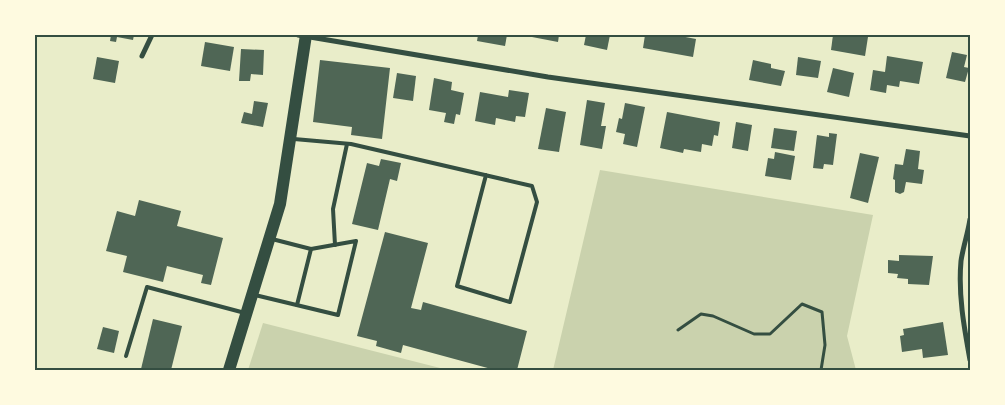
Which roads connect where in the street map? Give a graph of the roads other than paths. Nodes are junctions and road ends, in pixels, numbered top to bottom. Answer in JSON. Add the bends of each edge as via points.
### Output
{"nodes":[{"id":1,"x":152,"y":35,"type":"edge"},
{"id":2,"x":303,"y":35,"type":"edge"},
{"id":3,"x":142,"y":56,"type":"dead end"},
{"id":4,"x":970,"y":136,"type":"edge"},
{"id":5,"x":291,"y":139,"type":"junction"},
{"id":6,"x":347,"y":144,"type":"junction"},
{"id":7,"x":486,"y":176,"type":"junction"},
{"id":8,"x":970,"y":220,"type":"edge"},
{"id":9,"x":270,"y":238,"type":"junction"},
{"id":10,"x":335,"y":245,"type":"junction"},
{"id":11,"x":311,"y":249,"type":"junction"},
{"id":12,"x":252,"y":294,"type":"junction"},
{"id":13,"x":297,"y":305,"type":"junction"},
{"id":14,"x":247,"y":314,"type":"junction"},
{"id":15,"x":126,"y":356,"type":"dead end"},
{"id":16,"x":970,"y":360,"type":"edge"},
{"id":17,"x":229,"y":370,"type":"edge"}],
"edges":[{"from":1,"to":3,"type":"street"},
{"from":2,"to":4,"type":"street","via":[[548,78]]},
{"from":2,"to":5,"type":"main road"},
{"from":5,"to":6,"type":"lane"},
{"from":5,"to":9,"type":"main road","via":[[280,204]]},
{"from":6,"to":7,"type":"lane"},
{"from":6,"to":10,"type":"lane","via":[[332,209]]},
{"from":7,"to":7,"type":"lane","via":[[532,186],[537,202],[510,302],[457,286]]},
{"from":8,"to":16,"type":"street","via":[[962,260],[961,292]]},
{"from":9,"to":11,"type":"lane"},
{"from":9,"to":12,"type":"main road"},
{"from":10,"to":11,"type":"lane"},
{"from":10,"to":13,"type":"lane","via":[[356,241],[338,316]]},
{"from":11,"to":13,"type":"lane"},
{"from":12,"to":13,"type":"lane"},
{"from":12,"to":14,"type":"main road"},
{"from":14,"to":15,"type":"lane","via":[[147,287]]},
{"from":14,"to":17,"type":"main road"}]}
